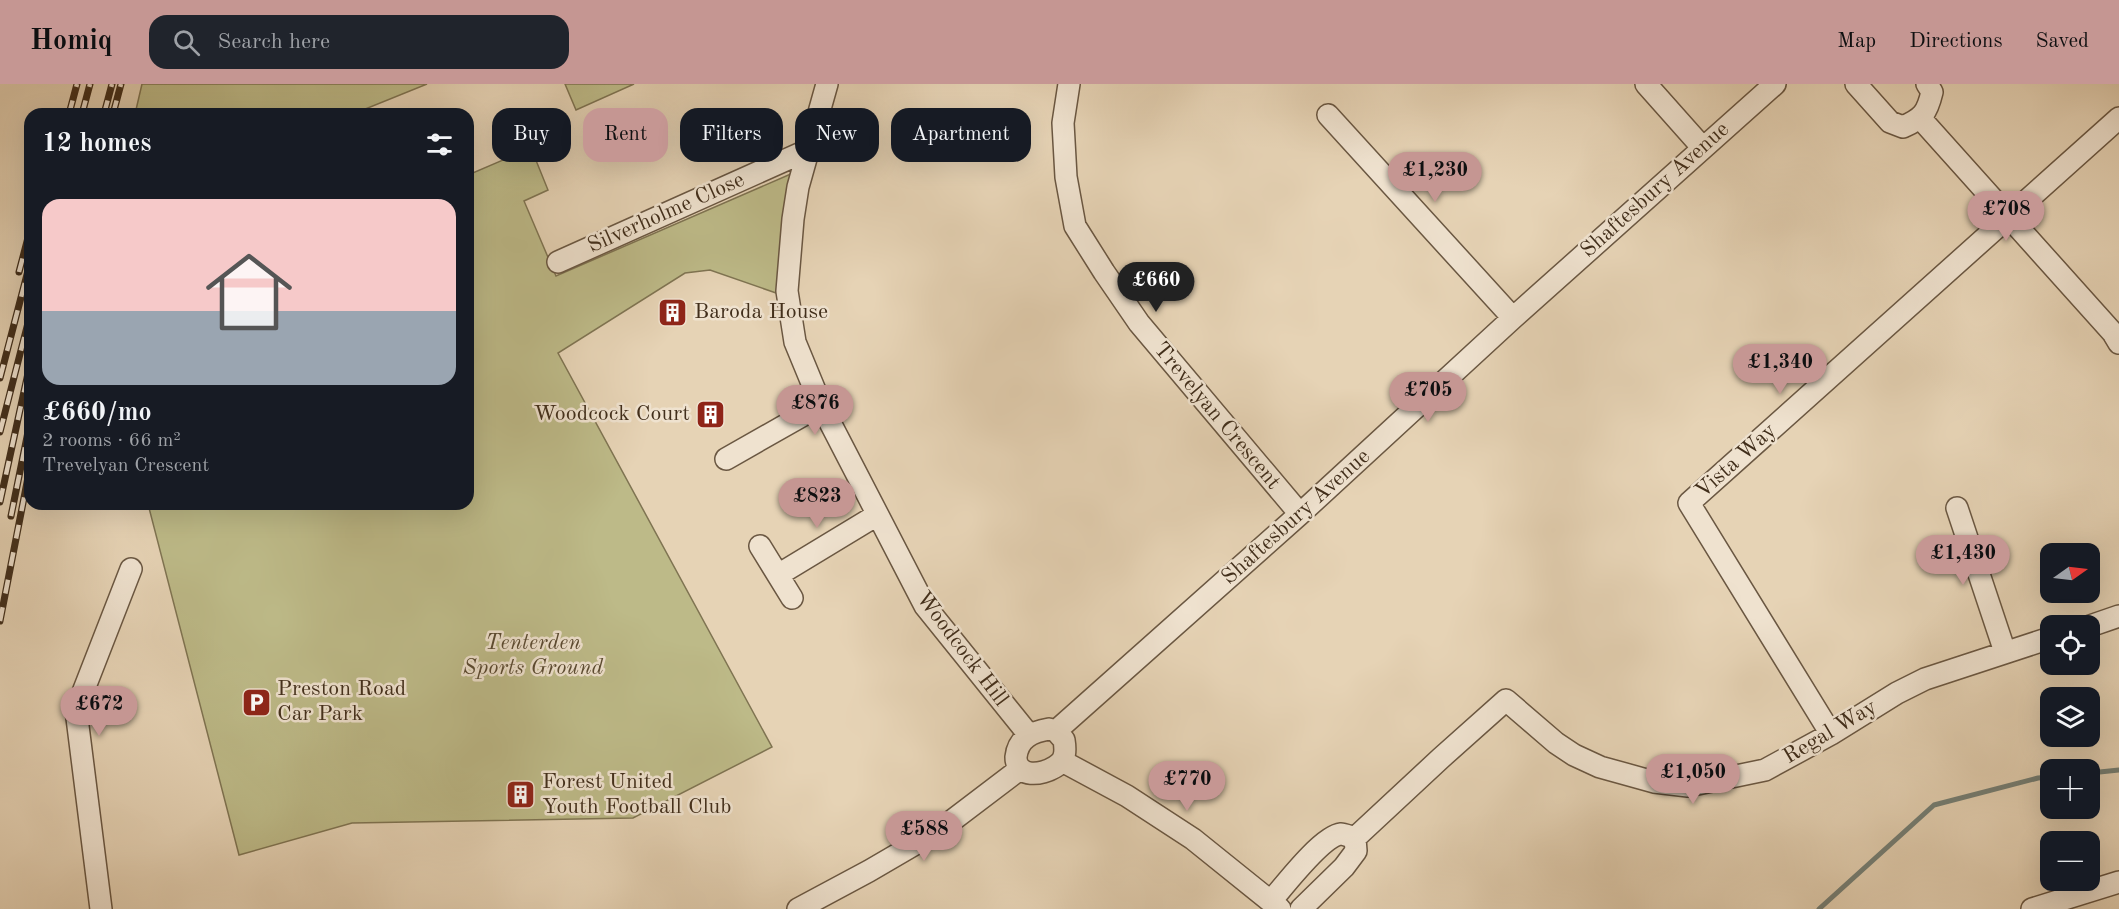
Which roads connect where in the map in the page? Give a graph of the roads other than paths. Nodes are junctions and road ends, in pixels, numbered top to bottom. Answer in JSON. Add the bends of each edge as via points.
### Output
{"nodes":[{"id":1,"x":827,"y":84,"type":"edge"},
{"id":2,"x":1068,"y":84,"type":"edge"},
{"id":3,"x":1646,"y":84,"type":"edge"},
{"id":4,"x":1775,"y":84,"type":"edge"},
{"id":5,"x":1856,"y":84,"type":"edge"},
{"id":6,"x":1927,"y":84,"type":"edge"},
{"id":7,"x":820,"y":108,"type":"edge"},
{"id":8,"x":1328,"y":115,"type":"dead end"},
{"id":9,"x":2119,"y":118,"type":"edge"},
{"id":10,"x":1921,"y":119,"type":"junction"},
{"id":11,"x":1702,"y":147,"type":"junction"},
{"id":12,"x":795,"y":155,"type":"edge"},
{"id":13,"x":804,"y":162,"type":"edge"},
{"id":14,"x":2009,"y":216,"type":"junction"},
{"id":15,"x":558,"y":262,"type":"dead end"},
{"id":16,"x":1513,"y":318,"type":"junction"},
{"id":17,"x":2119,"y":343,"type":"edge"},
{"id":18,"x":821,"y":405,"type":"junction"},
{"id":19,"x":726,"y":459,"type":"dead end"},
{"id":20,"x":1957,"y":508,"type":"dead end"},
{"id":21,"x":1300,"y":514,"type":"junction"},
{"id":22,"x":877,"y":515,"type":"junction"},
{"id":23,"x":760,"y":546,"type":"dead end"},
{"id":24,"x":131,"y":569,"type":"dead end"},
{"id":25,"x":778,"y":575,"type":"junction"},
{"id":26,"x":792,"y":598,"type":"dead end"},
{"id":27,"x":2119,"y":616,"type":"edge"},
{"id":28,"x":2100,"y":623,"type":"edge"},
{"id":29,"x":2040,"y":641,"type":"edge"},
{"id":30,"x":2006,"y":652,"type":"junction"},
{"id":31,"x":1056,"y":731,"type":"junction"},
{"id":32,"x":1830,"y":734,"type":"junction"},
{"id":33,"x":1029,"y":735,"type":"junction"},
{"id":34,"x":1062,"y":761,"type":"junction"},
{"id":35,"x":1020,"y":769,"type":"junction"},
{"id":36,"x":1355,"y":838,"type":"junction"},
{"id":37,"x":2119,"y":882,"type":"edge"},
{"id":38,"x":1276,"y":905,"type":"edge"},
{"id":39,"x":101,"y":909,"type":"edge"},
{"id":40,"x":798,"y":909,"type":"edge"},
{"id":41,"x":1301,"y":909,"type":"edge"},
{"id":42,"x":2032,"y":909,"type":"edge"}],
"edges":[{"from":1,"to":7,"type":"street","name":"Woodcock Hill"},
{"from":2,"to":21,"type":"street","name":"Trevelyan Crescent","via":[[1063,123],[1066,177],[1076,226],[1139,323]]},
{"from":3,"to":11,"type":"street"},
{"from":4,"to":11,"type":"street","name":"Shaftesbury Avenue"},
{"from":5,"to":10,"type":"street","via":[[1890,122],[1904,127]]},
{"from":6,"to":10,"type":"street","via":[[1932,92]]},
{"from":8,"to":16,"type":"street"},
{"from":9,"to":14,"type":"street","name":"Vista Way"},
{"from":10,"to":14,"type":"street"},
{"from":11,"to":16,"type":"street","name":"Shaftesbury Avenue"},
{"from":12,"to":15,"type":"street","name":"Silverholme Close"},
{"from":13,"to":18,"type":"street","name":"Woodcock Hill","via":[[793,219],[787,291],[795,342]]},
{"from":14,"to":17,"type":"street"},
{"from":14,"to":32,"type":"street","name":"Vista Way","via":[[1689,503]]},
{"from":16,"to":21,"type":"street","name":"Shaftesbury Avenue"},
{"from":18,"to":19,"type":"street"},
{"from":18,"to":22,"type":"street","name":"Woodcock Hill"},
{"from":20,"to":30,"type":"street"},
{"from":21,"to":31,"type":"street","name":"Shaftesbury Avenue"},
{"from":22,"to":25,"type":"street"},
{"from":22,"to":33,"type":"street","name":"Woodcock Hill","via":[[925,606]]},
{"from":23,"to":25,"type":"street"},
{"from":24,"to":39,"type":"street","via":[[76,710]]},
{"from":25,"to":26,"type":"street"},
{"from":27,"to":28,"type":"street"},
{"from":29,"to":30,"type":"street","name":"Regal Way"},
{"from":30,"to":32,"type":"street","name":"Regal Way","via":[[1925,679]]},
{"from":31,"to":33,"type":"street","via":[[1049,729]]},
{"from":31,"to":34,"type":"street","via":[[1064,740]]},
{"from":32,"to":36,"type":"street","name":"Regal Way","via":[[1765,770],[1688,786],[1654,782],[1600,767],[1574,755],[1506,700]]},
{"from":33,"to":35,"type":"street","via":[[1017,747]]},
{"from":34,"to":35,"type":"street","via":[[1039,773]]},
{"from":34,"to":38,"type":"street","via":[[1127,796],[1193,839]]},
{"from":35,"to":40,"type":"street","via":[[941,829]]},
{"from":36,"to":38,"type":"street","via":[[1341,834],[1327,840],[1302,864]]},
{"from":36,"to":41,"type":"street","name":"Regal Way","via":[[1356,851],[1344,867]]},
{"from":37,"to":42,"type":"street"}]}
